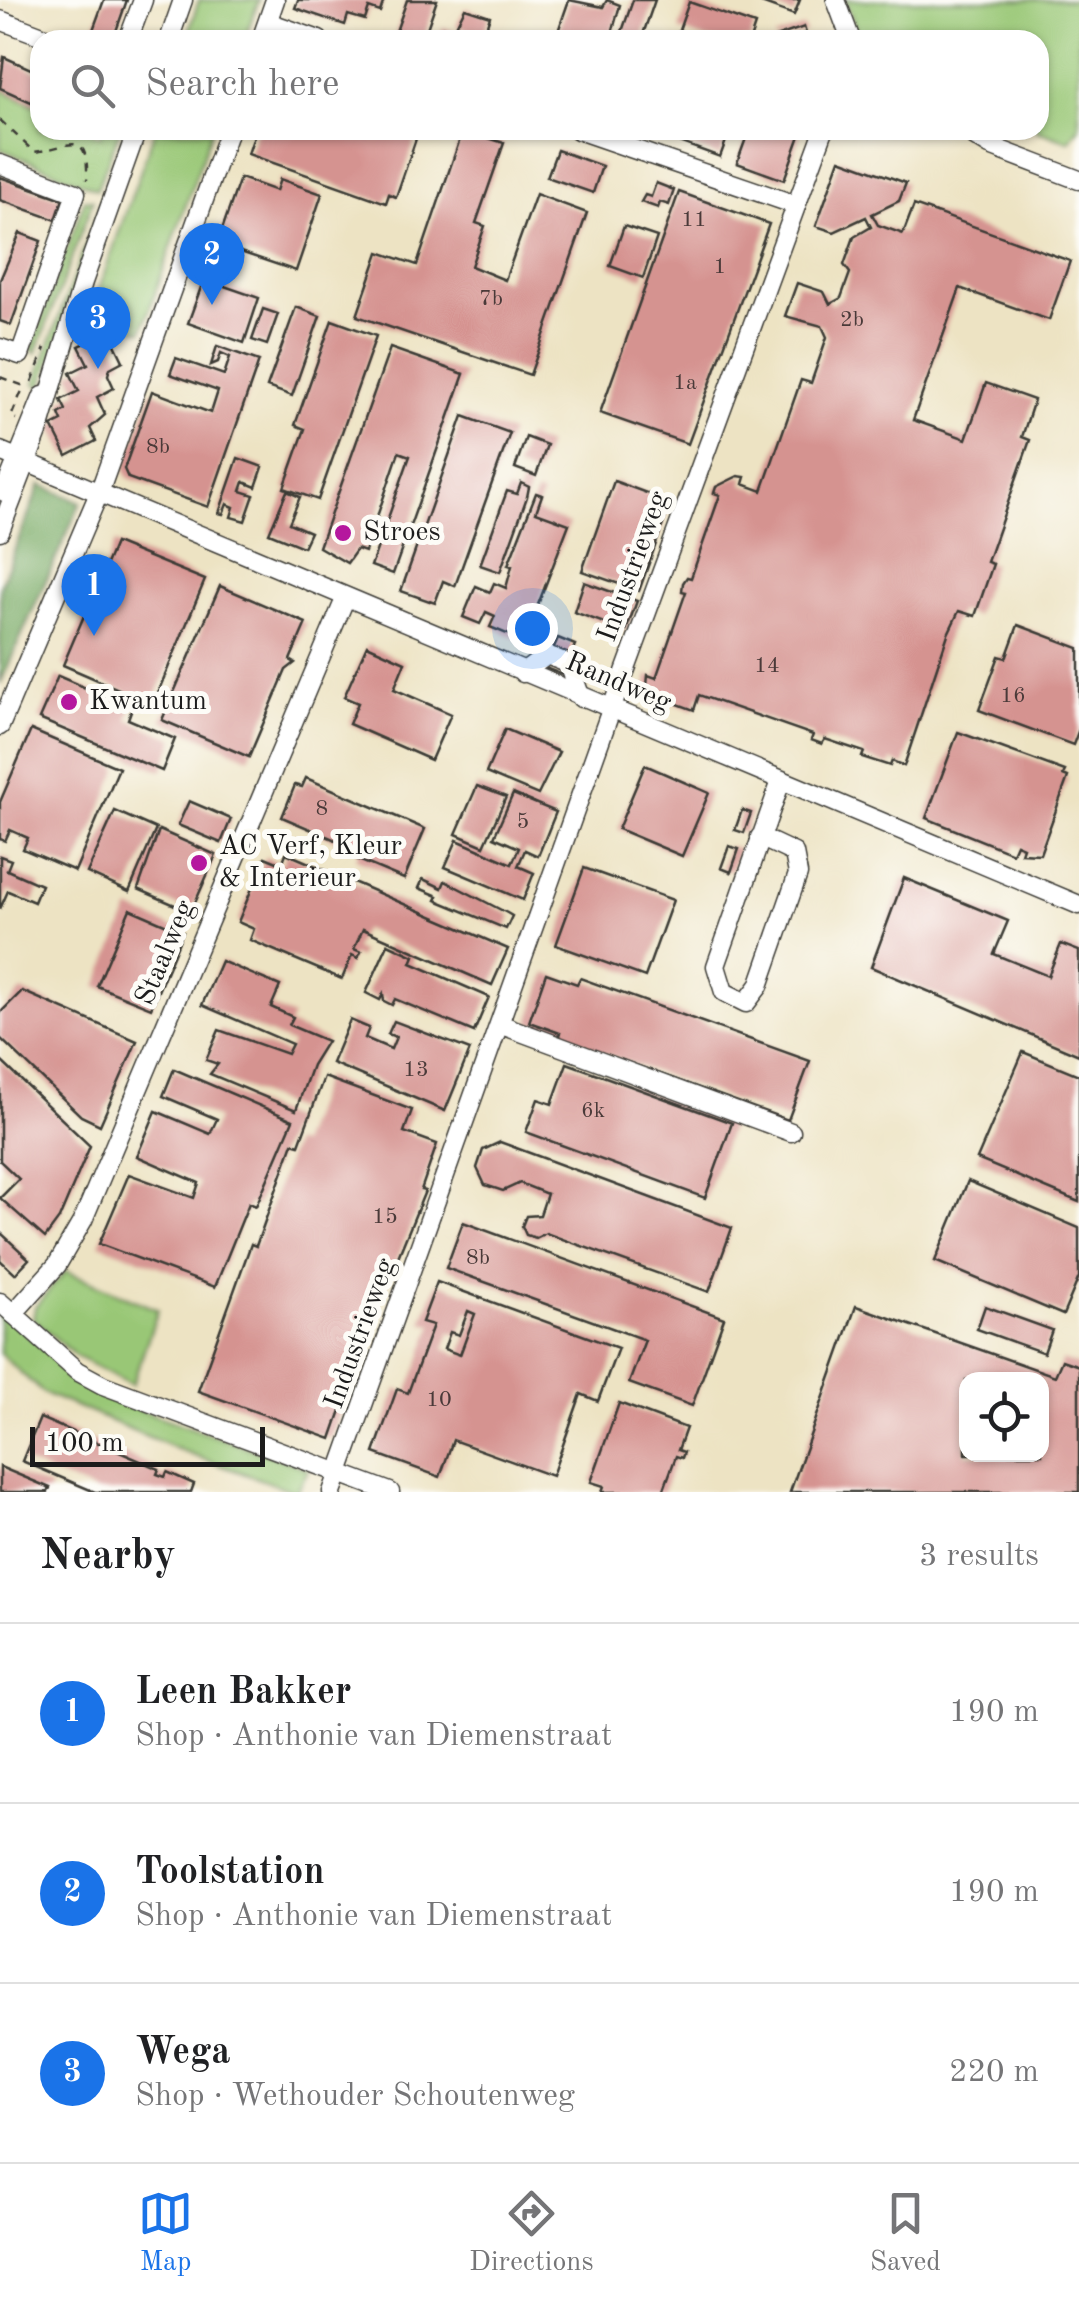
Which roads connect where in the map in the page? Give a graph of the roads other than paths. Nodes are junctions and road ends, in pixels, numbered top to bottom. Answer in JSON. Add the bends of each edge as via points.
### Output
{"nodes":[{"id":1,"x":143,"y":0,"type":"edge"},
{"id":2,"x":184,"y":0,"type":"edge"},
{"id":3,"x":275,"y":0,"type":"edge"},
{"id":4,"x":836,"y":0,"type":"edge"},
{"id":5,"x":0,"y":20,"type":"edge"},
{"id":6,"x":132,"y":30,"type":"edge"},
{"id":7,"x":173,"y":30,"type":"edge"},
{"id":8,"x":264,"y":30,"type":"edge"},
{"id":9,"x":847,"y":30,"type":"edge"},
{"id":10,"x":30,"y":31,"type":"edge"},
{"id":11,"x":134,"y":140,"type":"edge"},
{"id":12,"x":225,"y":140,"type":"edge"},
{"id":13,"x":607,"y":140,"type":"edge"},
{"id":14,"x":820,"y":140,"type":"edge"},
{"id":15,"x":980,"y":140,"type":"edge"},
{"id":16,"x":0,"y":164,"type":"edge"},
{"id":17,"x":1079,"y":180,"type":"edge"},
{"id":18,"x":796,"y":205,"type":"junction"},
{"id":19,"x":0,"y":348,"type":"edge"},
{"id":20,"x":15,"y":456,"type":"edge"},
{"id":21,"x":99,"y":493,"type":"junction"},
{"id":22,"x":0,"y":505,"type":"edge"},
{"id":23,"x":0,"y":531,"type":"edge"},
{"id":24,"x":345,"y":599,"type":"junction"},
{"id":25,"x":523,"y":673,"type":"junction"},
{"id":26,"x":581,"y":698,"type":"junction"},
{"id":27,"x":611,"y":710,"type":"junction"},
{"id":28,"x":0,"y":726,"type":"edge"},
{"id":29,"x":780,"y":781,"type":"junction"},
{"id":30,"x":760,"y":838,"type":"junction"},
{"id":31,"x":1079,"y":905,"type":"edge"},
{"id":32,"x":502,"y":1025,"type":"junction"},
{"id":33,"x":791,"y":1132,"type":"dead end"},
{"id":34,"x":7,"y":1308,"type":"edge"},
{"id":35,"x":340,"y":1474,"type":"junction"},
{"id":36,"x":332,"y":1492,"type":"edge"},
{"id":37,"x":390,"y":1492,"type":"edge"}],
"edges":[{"from":1,"to":6,"type":"street"},
{"from":2,"to":7,"type":"street"},
{"from":3,"to":8,"type":"street"},
{"from":4,"to":9,"type":"street"},
{"from":5,"to":10,"type":"street"},
{"from":11,"to":20,"type":"street","via":[[52,383]]},
{"from":12,"to":21,"type":"street"},
{"from":13,"to":18,"type":"street"},
{"from":14,"to":18,"type":"street","name":"Industrieweg"},
{"from":15,"to":17,"type":"street"},
{"from":16,"to":19,"type":"street","via":[[76,192],[20,355]]},
{"from":18,"to":27,"type":"street","name":"Industrieweg"},
{"from":20,"to":21,"type":"street","name":"Randweg"},
{"from":20,"to":22,"type":"street"},
{"from":20,"to":23,"type":"street"},
{"from":21,"to":24,"type":"street","name":"Randweg"},
{"from":21,"to":28,"type":"street"},
{"from":24,"to":25,"type":"street","name":"Randweg"},
{"from":24,"to":34,"type":"street","name":"Staalweg","via":[[83,1220],[57,1265]]},
{"from":25,"to":26,"type":"street","name":"Randweg"},
{"from":25,"to":26,"type":"street","via":[[547,654],[570,664]]},
{"from":26,"to":27,"type":"street","name":"Randweg"},
{"from":27,"to":29,"type":"street","name":"Randweg"},
{"from":27,"to":32,"type":"street","name":"Industrieweg"},
{"from":29,"to":30,"type":"street"},
{"from":29,"to":31,"type":"street","name":"Randweg"},
{"from":30,"to":30,"type":"street","via":[[716,966],[724,992],[746,1003],[798,874],[794,853]]},
{"from":32,"to":33,"type":"street"},
{"from":32,"to":35,"type":"street","name":"Industrieweg"},
{"from":34,"to":35,"type":"street","via":[[77,1371],[104,1385]]},
{"from":35,"to":36,"type":"street","name":"Industrieweg"},
{"from":35,"to":37,"type":"street"}]}
